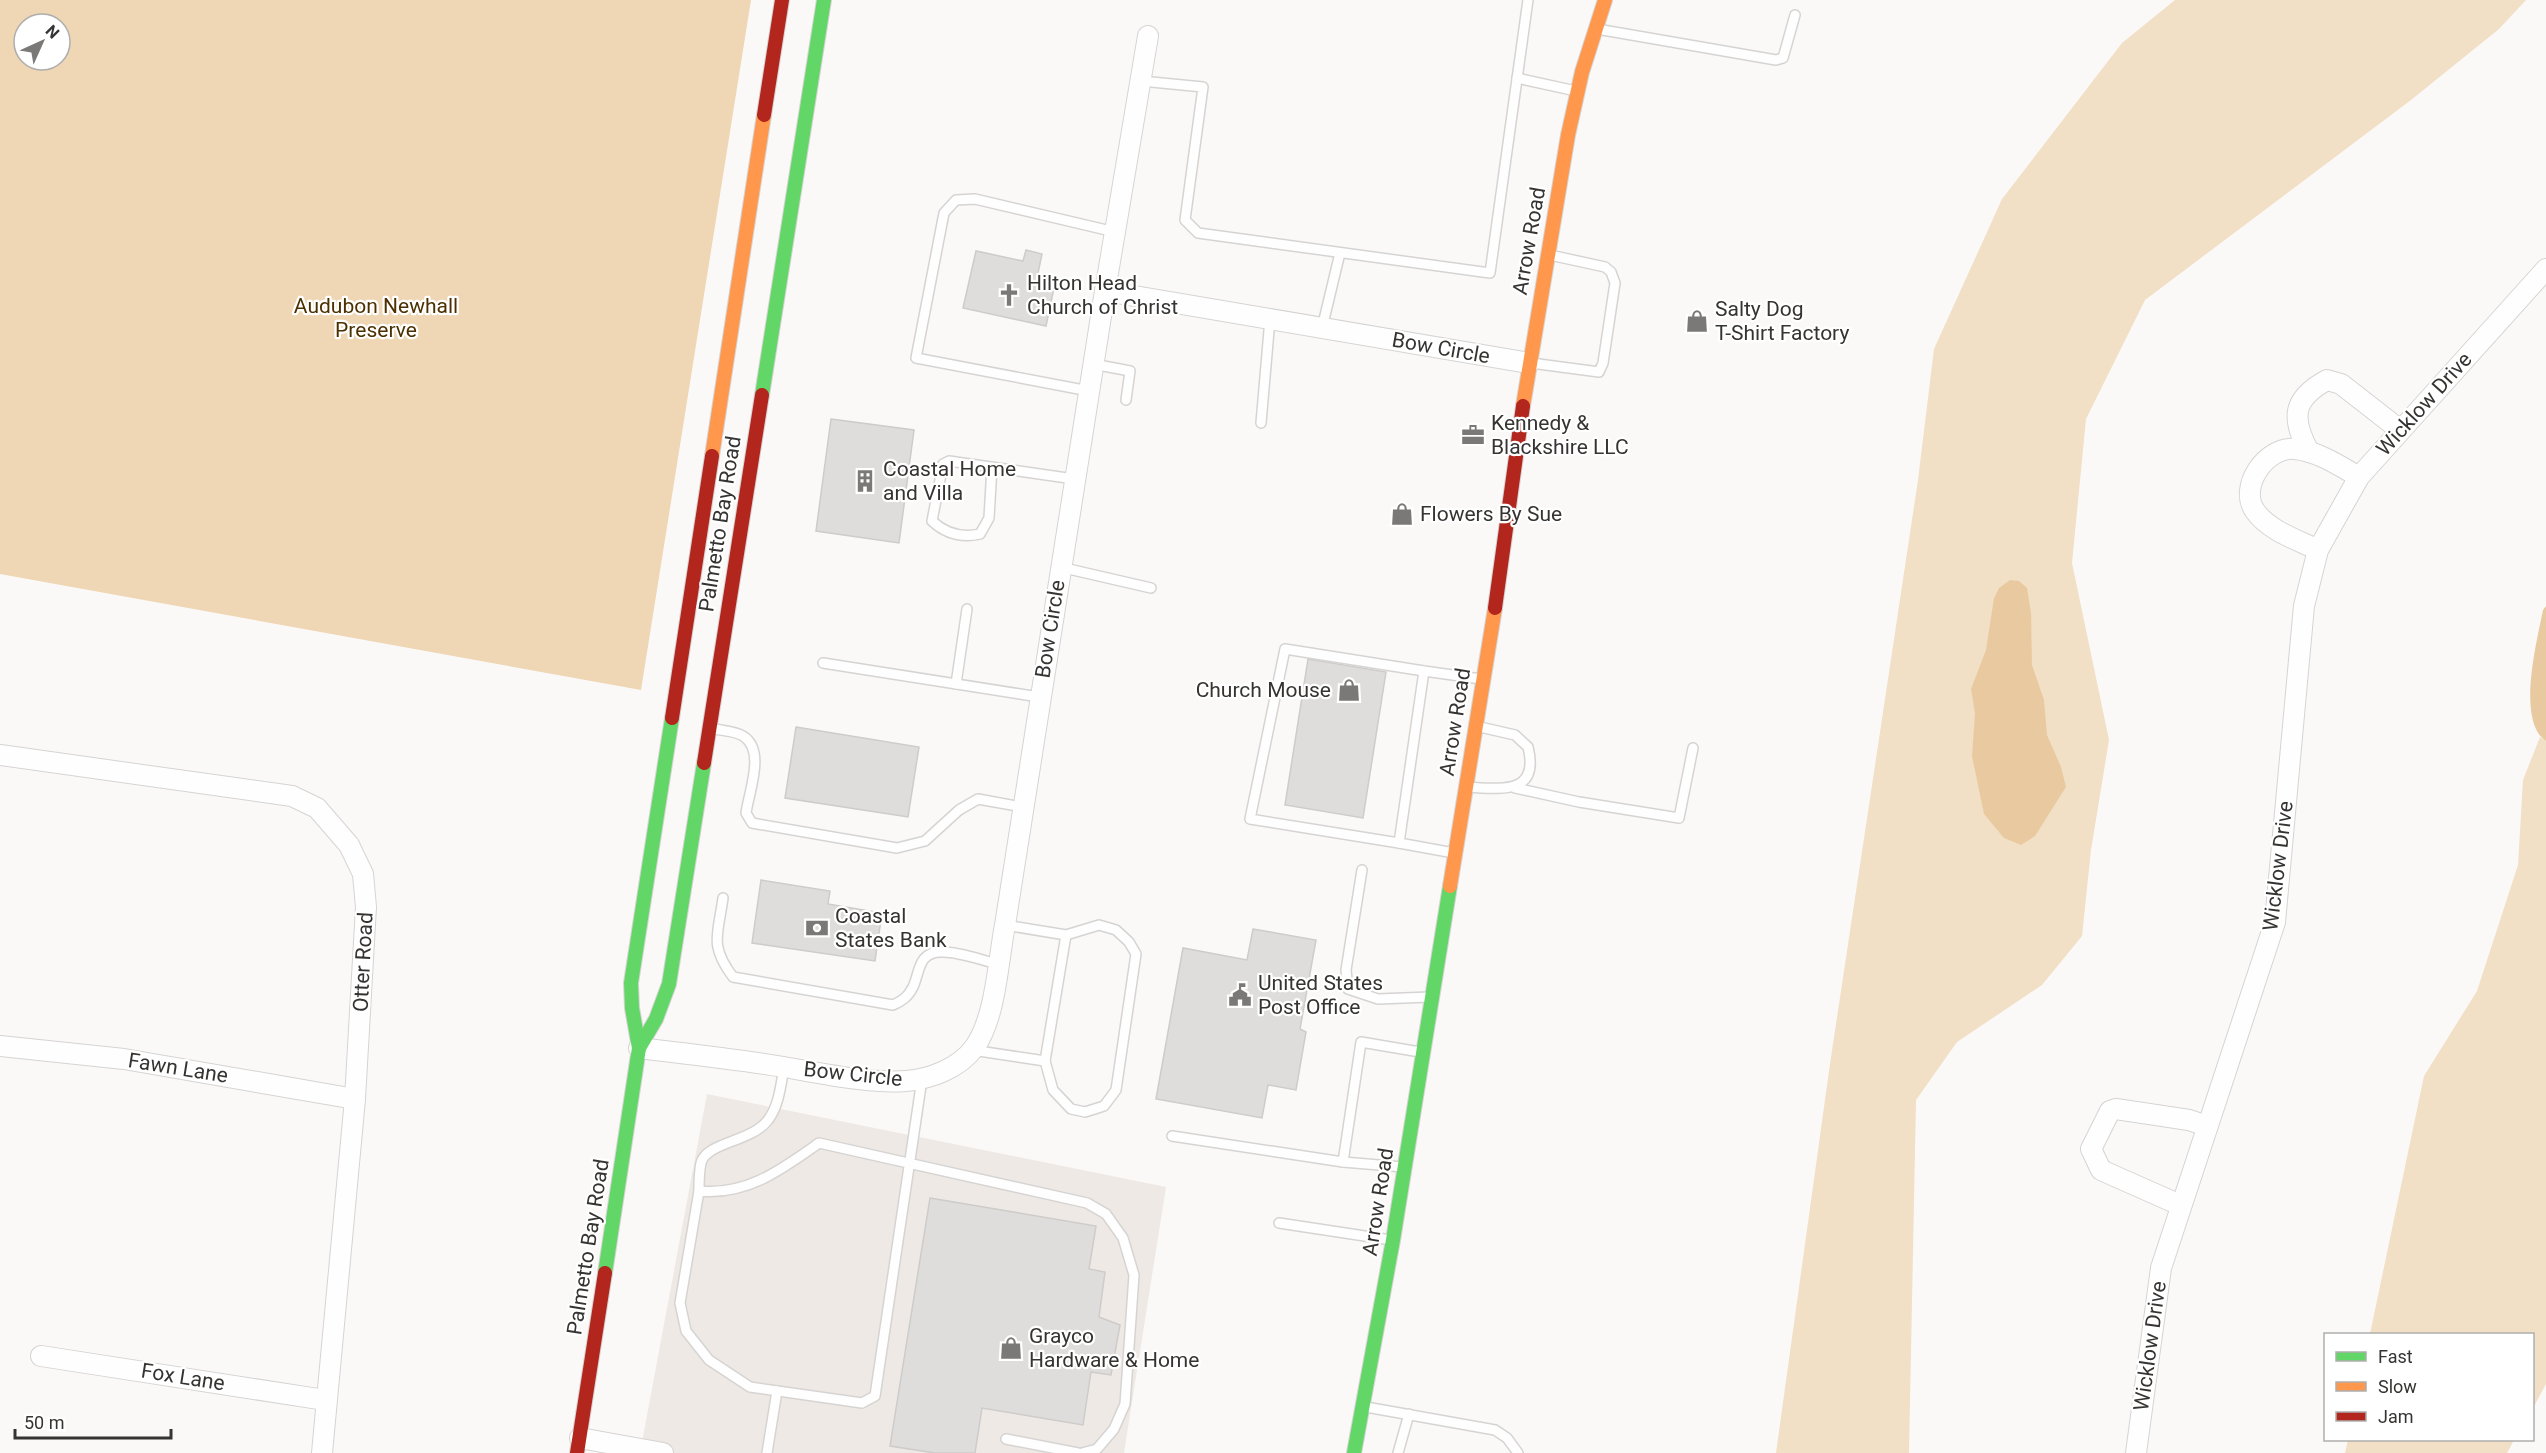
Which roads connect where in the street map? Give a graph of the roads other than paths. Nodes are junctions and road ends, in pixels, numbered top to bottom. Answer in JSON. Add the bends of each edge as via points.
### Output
{"nodes":[{"id":1,"x":782,"y":0,"type":"edge"},
{"id":2,"x":824,"y":0,"type":"edge"},
{"id":3,"x":1528,"y":0,"type":"edge"},
{"id":4,"x":1605,"y":0,"type":"edge"},
{"id":5,"x":1795,"y":15,"type":"dead end"},
{"id":6,"x":1594,"y":29,"type":"junction"},
{"id":7,"x":1148,"y":36,"type":"dead end"},
{"id":8,"x":1517,"y":78,"type":"junction"},
{"id":9,"x":1141,"y":81,"type":"junction"},
{"id":10,"x":1578,"y":91,"type":"junction"},
{"id":11,"x":1115,"y":232,"type":"junction"},
{"id":12,"x":1340,"y":253,"type":"junction"},
{"id":13,"x":1548,"y":255,"type":"junction"},
{"id":14,"x":2546,"y":269,"type":"edge"},
{"id":15,"x":1105,"y":291,"type":"junction"},
{"id":16,"x":1270,"y":319,"type":"junction"},
{"id":17,"x":1322,"y":328,"type":"junction"},
{"id":18,"x":1529,"y":363,"type":"junction"},
{"id":19,"x":1093,"y":364,"type":"junction"},
{"id":20,"x":1089,"y":391,"type":"junction"},
{"id":21,"x":1126,"y":400,"type":"dead end"},
{"id":22,"x":1261,"y":423,"type":"dead end"},
{"id":23,"x":2400,"y":430,"type":"junction"},
{"id":24,"x":2309,"y":452,"type":"junction"},
{"id":25,"x":992,"y":467,"type":"junction"},
{"id":26,"x":2359,"y":477,"type":"junction"},
{"id":27,"x":1074,"y":479,"type":"junction"},
{"id":28,"x":2319,"y":550,"type":"junction"},
{"id":29,"x":1060,"y":567,"type":"junction"},
{"id":30,"x":1151,"y":588,"type":"dead end"},
{"id":31,"x":967,"y":609,"type":"dead end"},
{"id":32,"x":823,"y":663,"type":"dead end"},
{"id":33,"x":1424,"y":671,"type":"junction"},
{"id":34,"x":1483,"y":679,"type":"junction"},
{"id":35,"x":957,"y":684,"type":"junction"},
{"id":36,"x":1039,"y":697,"type":"junction"},
{"id":37,"x":1476,"y":726,"type":"junction"},
{"id":38,"x":710,"y":728,"type":"junction"},
{"id":39,"x":1693,"y":748,"type":"dead end"},
{"id":40,"x":0,"y":755,"type":"edge"},
{"id":41,"x":1466,"y":786,"type":"junction"},
{"id":42,"x":1515,"y":788,"type":"junction"},
{"id":43,"x":1022,"y":807,"type":"junction"},
{"id":44,"x":1399,"y":843,"type":"junction"},
{"id":45,"x":1455,"y":853,"type":"junction"},
{"id":46,"x":1362,"y":870,"type":"dead end"},
{"id":47,"x":723,"y":898,"type":"dead end"},
{"id":48,"x":1005,"y":925,"type":"junction"},
{"id":49,"x":1066,"y":935,"type":"junction"},
{"id":50,"x":998,"y":964,"type":"junction"},
{"id":51,"x":1432,"y":997,"type":"junction"},
{"id":52,"x":0,"y":1046,"type":"edge"},
{"id":53,"x":639,"y":1048,"type":"junction"},
{"id":54,"x":972,"y":1050,"type":"junction"},
{"id":55,"x":1423,"y":1052,"type":"junction"},
{"id":56,"x":1045,"y":1061,"type":"junction"},
{"id":57,"x":784,"y":1067,"type":"junction"},
{"id":58,"x":922,"y":1078,"type":"junction"},
{"id":59,"x":355,"y":1099,"type":"junction"},
{"id":60,"x":2207,"y":1126,"type":"junction"},
{"id":61,"x":1172,"y":1136,"type":"dead end"},
{"id":62,"x":1343,"y":1162,"type":"junction"},
{"id":63,"x":910,"y":1163,"type":"junction"},
{"id":64,"x":1405,"y":1167,"type":"junction"},
{"id":65,"x":699,"y":1191,"type":"junction"},
{"id":66,"x":2180,"y":1205,"type":"junction"},
{"id":67,"x":1279,"y":1223,"type":"dead end"},
{"id":68,"x":1393,"y":1240,"type":"junction"},
{"id":69,"x":41,"y":1356,"type":"dead end"},
{"id":70,"x":777,"y":1391,"type":"junction"},
{"id":71,"x":325,"y":1400,"type":"junction"},
{"id":72,"x":1364,"y":1406,"type":"junction"},
{"id":73,"x":1409,"y":1414,"type":"junction"},
{"id":74,"x":1006,"y":1439,"type":"dead end"},
{"id":75,"x":578,"y":1445,"type":"edge"},
{"id":76,"x":322,"y":1453,"type":"edge"},
{"id":77,"x":663,"y":1453,"type":"edge"},
{"id":78,"x":767,"y":1453,"type":"edge"},
{"id":79,"x":1080,"y":1453,"type":"edge"},
{"id":80,"x":1354,"y":1453,"type":"edge"},
{"id":81,"x":1398,"y":1453,"type":"edge"},
{"id":82,"x":1518,"y":1453,"type":"edge"},
{"id":83,"x":2136,"y":1453,"type":"edge"}],
"edges":[{"from":1,"to":53,"type":"main road","name":"Palmetto Bay Road","via":[[632,982]]},
{"from":2,"to":38,"type":"main road","name":"Palmetto Bay Road"},
{"from":3,"to":8,"type":"lane"},
{"from":4,"to":6,"type":"main road","name":"Arrow Road"},
{"from":5,"to":6,"type":"lane","via":[[1783,58],[1776,60]]},
{"from":6,"to":10,"type":"main road","name":"Arrow Road"},
{"from":7,"to":9,"type":"street"},
{"from":8,"to":10,"type":"lane"},
{"from":8,"to":12,"type":"lane","via":[[1490,273]]},
{"from":9,"to":11,"type":"street"},
{"from":9,"to":12,"type":"lane","via":[[1203,87],[1185,220],[1198,233]]},
{"from":10,"to":13,"type":"main road","name":"Arrow Road"},
{"from":11,"to":15,"type":"street"},
{"from":11,"to":20,"type":"lane","via":[[975,200],[956,200],[944,213],[916,358]]},
{"from":12,"to":17,"type":"lane"},
{"from":13,"to":18,"type":"main road","name":"Arrow Road"},
{"from":13,"to":18,"type":"lane","via":[[1605,267],[1611,272],[1616,283],[1603,363],[1599,372]]},
{"from":14,"to":23,"type":"street","name":"Wicklow Drive"},
{"from":15,"to":16,"type":"street","name":"Bow Circle"},
{"from":15,"to":19,"type":"street","name":"Bow Circle"},
{"from":16,"to":17,"type":"street","name":"Bow Circle"},
{"from":16,"to":22,"type":"lane"},
{"from":17,"to":18,"type":"street","name":"Bow Circle"},
{"from":18,"to":34,"type":"main road","name":"Arrow Road"},
{"from":19,"to":20,"type":"street","name":"Bow Circle"},
{"from":19,"to":21,"type":"lane","via":[[1130,371]]},
{"from":20,"to":27,"type":"street","name":"Bow Circle"},
{"from":23,"to":24,"type":"street","via":[[2341,384],[2327,380],[2300,399],[2297,419]]},
{"from":23,"to":26,"type":"street","name":"Wicklow Drive"},
{"from":24,"to":26,"type":"street"},
{"from":24,"to":28,"type":"street","via":[[2293,448],[2271,456],[2255,473],[2251,502],[2270,525]]},
{"from":25,"to":25,"type":"lane","via":[[949,461],[944,464],[932,521],[950,534],[980,534],[989,518]]},
{"from":25,"to":27,"type":"lane"},
{"from":26,"to":28,"type":"street","name":"Wicklow Drive"},
{"from":27,"to":29,"type":"street","name":"Bow Circle"},
{"from":28,"to":60,"type":"street","name":"Wicklow Drive","via":[[2304,606],[2275,922]]},
{"from":29,"to":30,"type":"lane"},
{"from":29,"to":36,"type":"street","name":"Bow Circle"},
{"from":31,"to":35,"type":"lane"},
{"from":32,"to":35,"type":"lane"},
{"from":33,"to":34,"type":"lane"},
{"from":33,"to":44,"type":"lane"},
{"from":33,"to":44,"type":"lane","via":[[1285,649],[1250,819]]},
{"from":34,"to":37,"type":"main road","name":"Arrow Road"},
{"from":35,"to":36,"type":"lane"},
{"from":36,"to":43,"type":"street","name":"Bow Circle"},
{"from":37,"to":41,"type":"main road","name":"Arrow Road"},
{"from":37,"to":42,"type":"lane","via":[[1515,735],[1528,747],[1530,769]]},
{"from":38,"to":43,"type":"lane","via":[[745,737],[753,748],[755,760],[746,813],[752,823],[897,848],[925,841],[959,810],[978,800]]},
{"from":38,"to":53,"type":"main road","name":"Palmetto Bay Road","via":[[669,984],[656,1019]]},
{"from":39,"to":42,"type":"lane","via":[[1679,818]]},
{"from":40,"to":59,"type":"street","name":"Otter Road","via":[[292,796],[317,808],[349,845],[363,874],[366,906]]},
{"from":41,"to":42,"type":"lane"},
{"from":41,"to":45,"type":"main road","name":"Arrow Road"},
{"from":43,"to":48,"type":"street","name":"Bow Circle"},
{"from":44,"to":45,"type":"lane"},
{"from":45,"to":51,"type":"main road","name":"Arrow Road"},
{"from":46,"to":51,"type":"lane","via":[[1346,970],[1348,989],[1378,999]]},
{"from":47,"to":50,"type":"lane","via":[[716,944],[719,959],[733,977],[893,1005],[904,1000],[914,986],[917,968],[926,957],[941,951]]},
{"from":48,"to":49,"type":"lane"},
{"from":48,"to":50,"type":"street","name":"Bow Circle"},
{"from":49,"to":56,"type":"lane"},
{"from":49,"to":56,"type":"lane","via":[[1099,925],[1116,930],[1136,954],[1116,1090],[1104,1106],[1085,1112],[1071,1109],[1053,1090]]},
{"from":50,"to":54,"type":"street","name":"Bow Circle","via":[[987,1021]]},
{"from":51,"to":55,"type":"main road","name":"Arrow Road"},
{"from":52,"to":59,"type":"street","name":"Fawn Lane","via":[[124,1059]]},
{"from":53,"to":57,"type":"street","name":"Bow Circle"},
{"from":53,"to":75,"type":"main road","name":"Palmetto Bay Road"},
{"from":54,"to":56,"type":"lane"},
{"from":54,"to":58,"type":"street","name":"Bow Circle","via":[[949,1067]]},
{"from":55,"to":62,"type":"lane","via":[[1361,1042]]},
{"from":55,"to":64,"type":"main road","name":"Arrow Road"},
{"from":57,"to":58,"type":"street","name":"Bow Circle","via":[[888,1081]]},
{"from":57,"to":65,"type":"lane","via":[[769,1119],[744,1138],[709,1150],[701,1161]]},
{"from":58,"to":63,"type":"lane"},
{"from":59,"to":71,"type":"street","name":"Otter Road"},
{"from":60,"to":66,"type":"street","name":"Wicklow Drive"},
{"from":60,"to":66,"type":"street","via":[[2116,1108],[2110,1111],[2091,1149],[2101,1170]]},
{"from":61,"to":62,"type":"lane"},
{"from":62,"to":64,"type":"lane"},
{"from":63,"to":65,"type":"lane","via":[[819,1143],[758,1182],[719,1193]]},
{"from":63,"to":70,"type":"lane","via":[[875,1396],[862,1403]]},
{"from":63,"to":79,"type":"lane","via":[[1087,1203],[1106,1214],[1124,1238],[1134,1275],[1125,1404],[1114,1429],[1097,1449]]},
{"from":64,"to":68,"type":"main road","name":"Arrow Road"},
{"from":65,"to":70,"type":"lane","via":[[680,1303],[686,1331],[709,1360],[750,1387]]},
{"from":66,"to":83,"type":"street","name":"Wicklow Drive","via":[[2161,1268]]},
{"from":67,"to":68,"type":"lane"},
{"from":68,"to":72,"type":"main road","name":"Arrow Road"},
{"from":69,"to":71,"type":"street","name":"Fox Lane"},
{"from":70,"to":78,"type":"lane"},
{"from":71,"to":76,"type":"street","name":"Otter Road"},
{"from":72,"to":73,"type":"lane"},
{"from":72,"to":80,"type":"main road","name":"Arrow Road"},
{"from":73,"to":81,"type":"lane"},
{"from":73,"to":82,"type":"lane","via":[[1495,1430]]},
{"from":74,"to":79,"type":"lane"},
{"from":75,"to":77,"type":"street"}]}
